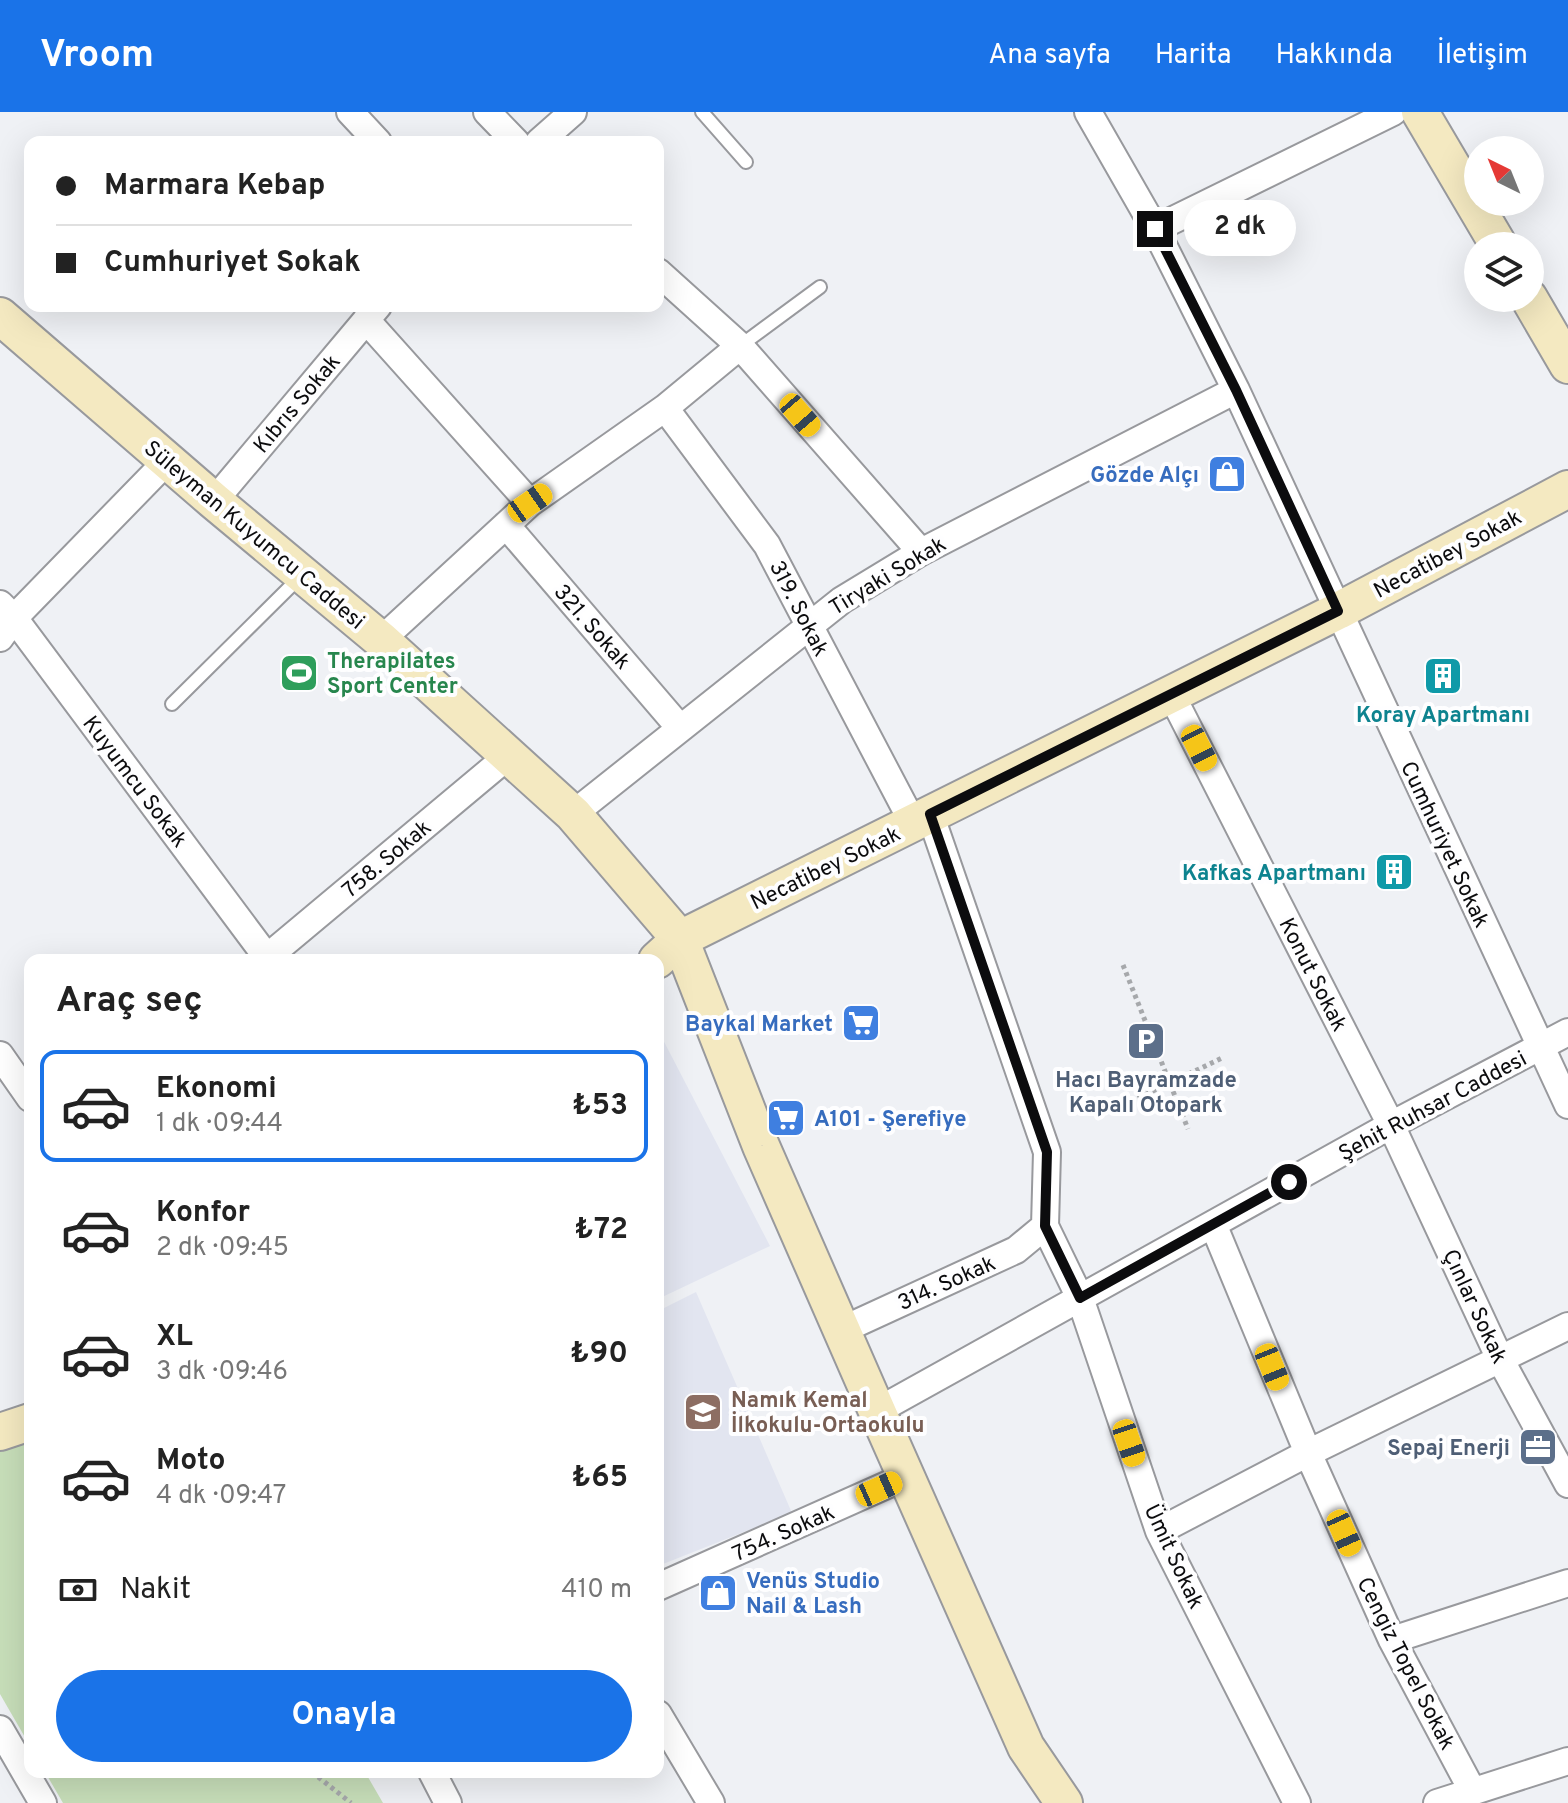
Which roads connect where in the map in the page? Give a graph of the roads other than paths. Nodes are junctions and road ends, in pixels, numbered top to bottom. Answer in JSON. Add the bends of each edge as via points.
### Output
{"nodes":[{"id":1,"x":350,"y":112,"type":"edge"},
{"id":2,"x":487,"y":112,"type":"edge"},
{"id":3,"x":573,"y":112,"type":"edge"},
{"id":4,"x":702,"y":112,"type":"edge"},
{"id":5,"x":1088,"y":112,"type":"edge"},
{"id":6,"x":1393,"y":112,"type":"edge"},
{"id":7,"x":1420,"y":112,"type":"edge"},
{"id":8,"x":372,"y":136,"type":"edge"},
{"id":9,"x":510,"y":136,"type":"edge"},
{"id":10,"x":546,"y":136,"type":"edge"},
{"id":11,"x":746,"y":162,"type":"dead end"},
{"id":12,"x":1155,"y":229,"type":"junction"},
{"id":13,"x":1491,"y":232,"type":"edge"},
{"id":14,"x":664,"y":277,"type":"edge"},
{"id":15,"x":820,"y":287,"type":"dead end"},
{"id":16,"x":1537,"y":312,"type":"edge"},
{"id":17,"x":372,"y":313,"type":"edge"},
{"id":18,"x":0,"y":316,"type":"edge"},
{"id":19,"x":740,"y":346,"type":"junction"},
{"id":20,"x":1568,"y":365,"type":"edge"},
{"id":21,"x":1236,"y":390,"type":"junction"},
{"id":22,"x":665,"y":408,"type":"junction"},
{"id":23,"x":167,"y":461,"type":"junction"},
{"id":24,"x":1568,"y":489,"type":"edge"},
{"id":25,"x":214,"y":501,"type":"junction"},
{"id":26,"x":530,"y":503,"type":"junction"},
{"id":27,"x":506,"y":525,"type":"junction"},
{"id":28,"x":921,"y":552,"type":"junction"},
{"id":29,"x":302,"y":574,"type":"junction"},
{"id":30,"x":1338,"y":611,"type":"junction"},
{"id":31,"x":5,"y":620,"type":"edge"},
{"id":32,"x":809,"y":625,"type":"junction"},
{"id":33,"x":381,"y":640,"type":"junction"},
{"id":34,"x":1171,"y":694,"type":"junction"},
{"id":35,"x":172,"y":704,"type":"dead end"},
{"id":36,"x":680,"y":728,"type":"junction"},
{"id":37,"x":508,"y":756,"type":"junction"},
{"id":38,"x":573,"y":814,"type":"junction"},
{"id":39,"x":921,"y":818,"type":"junction"},
{"id":40,"x":669,"y":949,"type":"edge"},
{"id":41,"x":263,"y":954,"type":"edge"},
{"id":42,"x":273,"y":954,"type":"edge"},
{"id":43,"x":1568,"y":1032,"type":"edge"},
{"id":44,"x":1541,"y":1048,"type":"junction"},
{"id":45,"x":0,"y":1055,"type":"edge"},
{"id":46,"x":16,"y":1091,"type":"edge"},
{"id":47,"x":1568,"y":1105,"type":"edge"},
{"id":48,"x":1391,"y":1125,"type":"junction"},
{"id":49,"x":1213,"y":1224,"type":"junction"},
{"id":50,"x":1045,"y":1226,"type":"junction"},
{"id":51,"x":1080,"y":1298,"type":"junction"},
{"id":52,"x":1568,"y":1326,"type":"edge"},
{"id":53,"x":842,"y":1330,"type":"junction"},
{"id":54,"x":1499,"y":1357,"type":"junction"},
{"id":55,"x":877,"y":1411,"type":"junction"},
{"id":56,"x":24,"y":1424,"type":"edge"},
{"id":57,"x":0,"y":1432,"type":"edge"},
{"id":58,"x":1308,"y":1453,"type":"junction"},
{"id":59,"x":907,"y":1476,"type":"junction"},
{"id":60,"x":1568,"y":1484,"type":"edge"},
{"id":61,"x":1159,"y":1531,"type":"junction"},
{"id":62,"x":1568,"y":1583,"type":"edge"},
{"id":63,"x":664,"y":1584,"type":"edge"},
{"id":64,"x":1392,"y":1640,"type":"junction"},
{"id":65,"x":664,"y":1724,"type":"edge"},
{"id":66,"x":0,"y":1729,"type":"edge"},
{"id":67,"x":1568,"y":1761,"type":"edge"},
{"id":68,"x":24,"y":1770,"type":"edge"},
{"id":69,"x":28,"y":1778,"type":"edge"},
{"id":70,"x":435,"y":1778,"type":"edge"},
{"id":71,"x":1473,"y":1792,"type":"junction"},
{"id":72,"x":43,"y":1803,"type":"edge"},
{"id":73,"x":448,"y":1803,"type":"edge"},
{"id":74,"x":711,"y":1803,"type":"edge"},
{"id":75,"x":1064,"y":1803,"type":"edge"},
{"id":76,"x":1297,"y":1803,"type":"edge"},
{"id":77,"x":1437,"y":1803,"type":"edge"}],
"edges":[{"from":1,"to":8,"type":"street"},
{"from":2,"to":9,"type":"street"},
{"from":3,"to":10,"type":"street"},
{"from":4,"to":11,"type":"lane"},
{"from":5,"to":12,"type":"street","name":"Cumhuriyet Sokak"},
{"from":6,"to":12,"type":"street"},
{"from":7,"to":13,"type":"main road"},
{"from":12,"to":21,"type":"street","name":"Cumhuriyet Sokak"},
{"from":14,"to":19,"type":"street"},
{"from":15,"to":19,"type":"lane"},
{"from":16,"to":20,"type":"main road"},
{"from":17,"to":25,"type":"street","name":"Kıbrıs Sokak"},
{"from":17,"to":26,"type":"street"},
{"from":18,"to":23,"type":"main road","name":"Süleyman Kuyumcu Caddesi"},
{"from":19,"to":22,"type":"street"},
{"from":19,"to":28,"type":"street"},
{"from":21,"to":28,"type":"street","name":"Tiryaki Sokak"},
{"from":21,"to":30,"type":"street","name":"Cumhuriyet Sokak"},
{"from":22,"to":26,"type":"street"},
{"from":22,"to":32,"type":"street","name":"319. Sokak","via":[[767,545]]},
{"from":23,"to":25,"type":"main road","name":"Süleyman Kuyumcu Caddesi"},
{"from":23,"to":31,"type":"street"},
{"from":24,"to":30,"type":"main road","name":"Necatibey Sokak"},
{"from":25,"to":29,"type":"main road","name":"Süleyman Kuyumcu Caddesi"},
{"from":26,"to":27,"type":"street"},
{"from":27,"to":33,"type":"street"},
{"from":27,"to":36,"type":"street","name":"321. Sokak"},
{"from":28,"to":32,"type":"street","name":"Tiryaki Sokak"},
{"from":29,"to":33,"type":"main road","name":"Süleyman Kuyumcu Caddesi"},
{"from":29,"to":35,"type":"lane"},
{"from":30,"to":34,"type":"main road","name":"Necatibey Sokak"},
{"from":30,"to":44,"type":"street","name":"Cumhuriyet Sokak"},
{"from":31,"to":41,"type":"street","name":"Kuyumcu Sokak"},
{"from":32,"to":36,"type":"street","name":"Tiryaki Sokak"},
{"from":32,"to":39,"type":"street","name":"319. Sokak"},
{"from":33,"to":37,"type":"main road","name":"Süleyman Kuyumcu Caddesi"},
{"from":34,"to":39,"type":"main road","name":"Necatibey Sokak"},
{"from":34,"to":48,"type":"street","name":"Konut Sokak"},
{"from":36,"to":38,"type":"street","name":"Tiryaki Sokak"},
{"from":37,"to":38,"type":"main road","name":"Süleyman Kuyumcu Caddesi"},
{"from":37,"to":42,"type":"street","name":"758. Sokak"},
{"from":38,"to":40,"type":"main road","name":"Süleyman Kuyumcu Caddesi"},
{"from":39,"to":40,"type":"main road","name":"Necatibey Sokak"},
{"from":39,"to":50,"type":"street","name":"319. Sokak","via":[[1047,1152]]},
{"from":40,"to":53,"type":"main road","name":"Süleyman Kuyumcu Caddesi"},
{"from":43,"to":44,"type":"street","name":"Şehit Ruhsar Caddesi"},
{"from":44,"to":47,"type":"street","name":"Cumhuriyet Sokak"},
{"from":44,"to":48,"type":"street","name":"Şehit Ruhsar Caddesi"},
{"from":45,"to":46,"type":"street"},
{"from":48,"to":49,"type":"street","name":"Şehit Ruhsar Caddesi"},
{"from":48,"to":54,"type":"street","name":"Çınlar Sokak"},
{"from":49,"to":51,"type":"street","name":"Şehit Ruhsar Caddesi"},
{"from":49,"to":58,"type":"street","name":"Cengiz Topel Sokak"},
{"from":50,"to":51,"type":"street","name":"Ümit Sokak"},
{"from":50,"to":53,"type":"street","name":"314. Sokak","via":[[1016,1250]]},
{"from":51,"to":55,"type":"street","name":"Şehit Ruhsar Caddesi"},
{"from":51,"to":61,"type":"street","name":"Ümit Sokak"},
{"from":52,"to":54,"type":"street"},
{"from":53,"to":55,"type":"main road","name":"Süleyman Kuyumcu Caddesi"},
{"from":54,"to":58,"type":"street"},
{"from":54,"to":60,"type":"street","name":"Çınlar Sokak"},
{"from":55,"to":59,"type":"main road","name":"Süleyman Kuyumcu Caddesi"},
{"from":56,"to":57,"type":"main road"},
{"from":58,"to":61,"type":"street"},
{"from":58,"to":64,"type":"street","name":"Cengiz Topel Sokak"},
{"from":59,"to":63,"type":"street","name":"754. Sokak"},
{"from":59,"to":75,"type":"main road","name":"Süleyman Kuyumcu Caddesi","via":[[1026,1747]]},
{"from":61,"to":76,"type":"street","name":"Ümit Sokak"},
{"from":62,"to":64,"type":"street"},
{"from":64,"to":71,"type":"street","name":"Cengiz Topel Sokak"},
{"from":65,"to":74,"type":"street"},
{"from":66,"to":68,"type":"street"},
{"from":67,"to":71,"type":"street"},
{"from":69,"to":72,"type":"street"},
{"from":70,"to":73,"type":"street"},
{"from":71,"to":77,"type":"street"}]}
